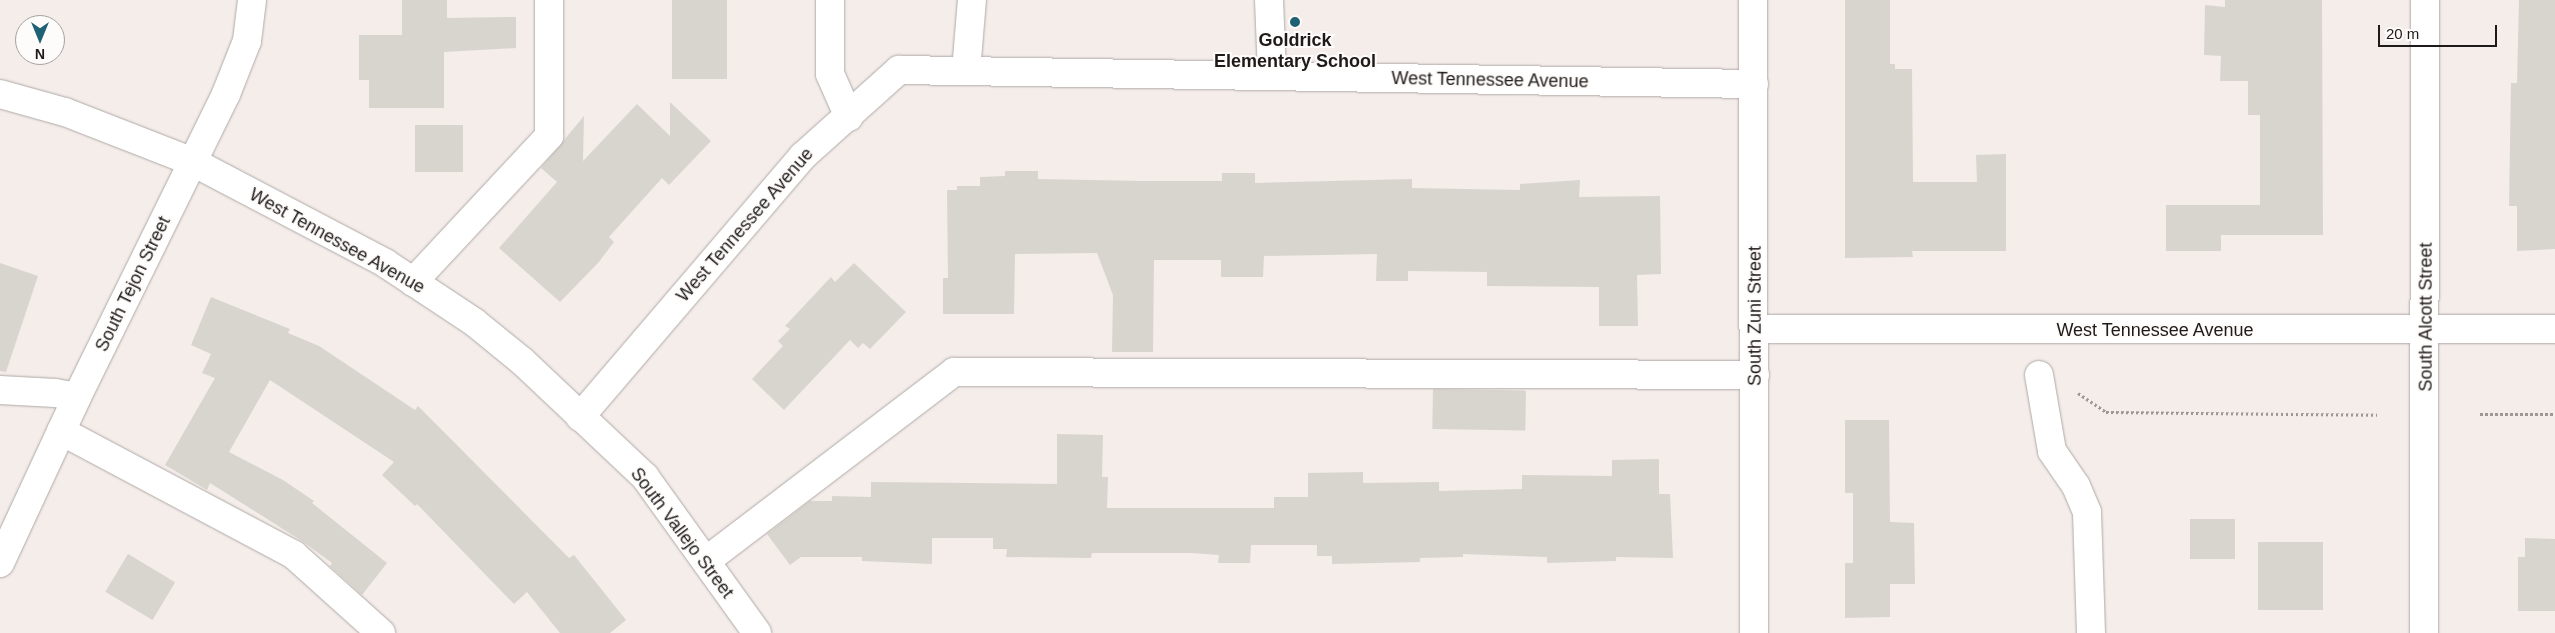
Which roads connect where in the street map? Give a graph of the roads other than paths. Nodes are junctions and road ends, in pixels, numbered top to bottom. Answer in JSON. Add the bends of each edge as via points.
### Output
{"nodes":[{"id":1,"x":252,"y":0,"type":"edge"},
{"id":2,"x":549,"y":0,"type":"edge"},
{"id":3,"x":830,"y":0,"type":"edge"},
{"id":4,"x":972,"y":0,"type":"edge"},
{"id":5,"x":1269,"y":0,"type":"edge"},
{"id":6,"x":1753,"y":0,"type":"edge"},
{"id":7,"x":2425,"y":0,"type":"edge"},
{"id":8,"x":966,"y":72,"type":"junction"},
{"id":9,"x":1272,"y":76,"type":"junction"},
{"id":10,"x":1754,"y":84,"type":"junction"},
{"id":11,"x":0,"y":94,"type":"edge"},
{"id":12,"x":849,"y":117,"type":"junction"},
{"id":13,"x":193,"y":162,"type":"junction"},
{"id":14,"x":414,"y":282,"type":"junction"},
{"id":15,"x":2555,"y":329,"type":"edge"},
{"id":16,"x":1756,"y":330,"type":"junction"},
{"id":17,"x":2427,"y":330,"type":"junction"},
{"id":18,"x":2039,"y":375,"type":"road end"},
{"id":19,"x":1755,"y":376,"type":"junction"},
{"id":20,"x":0,"y":390,"type":"edge"},
{"id":21,"x":77,"y":397,"type":"junction"},
{"id":22,"x":580,"y":417,"type":"junction"},
{"id":23,"x":61,"y":431,"type":"junction"},
{"id":24,"x":706,"y":561,"type":"junction"},
{"id":25,"x":0,"y":563,"type":"edge"},
{"id":26,"x":381,"y":633,"type":"edge"},
{"id":27,"x":757,"y":633,"type":"edge"},
{"id":28,"x":1754,"y":633,"type":"edge"},
{"id":29,"x":2091,"y":633,"type":"edge"},
{"id":30,"x":2424,"y":633,"type":"edge"}],
"edges":[{"from":1,"to":13,"type":"street","name":"South Tejon Street","via":[[247,41]]},
{"from":2,"to":14,"type":"street","via":[[549,136]]},
{"from":3,"to":12,"type":"street","via":[[830,74]]},
{"from":4,"to":8,"type":"street"},
{"from":5,"to":9,"type":"street"},
{"from":6,"to":10,"type":"street","name":"South Zuni Street"},
{"from":7,"to":17,"type":"street","name":"South Alcott Street"},
{"from":8,"to":9,"type":"street","name":"West Tennessee Avenue"},
{"from":8,"to":12,"type":"street","name":"West Tennessee Avenue","via":[[899,70]]},
{"from":9,"to":10,"type":"street","name":"West Tennessee Avenue"},
{"from":10,"to":16,"type":"street","name":"South Zuni Street"},
{"from":11,"to":13,"type":"street","name":"West Tennessee Avenue","via":[[64,112]]},
{"from":12,"to":22,"type":"street","name":"West Tennessee Avenue","via":[[803,156]]},
{"from":13,"to":14,"type":"street","name":"West Tennessee Avenue"},
{"from":13,"to":21,"type":"street","name":"South Tejon Street"},
{"from":14,"to":22,"type":"street","name":"West Tennessee Avenue","via":[[509,350]]},
{"from":15,"to":17,"type":"street","name":"West Tennessee Avenue"},
{"from":16,"to":17,"type":"street","name":"West Tennessee Avenue"},
{"from":16,"to":19,"type":"street","name":"South Zuni Street"},
{"from":17,"to":30,"type":"street","name":"South Alcott Street"},
{"from":18,"to":29,"type":"street","via":[[2052,451],[2076,486],[2087,512]]},
{"from":19,"to":24,"type":"street","via":[[954,372]]},
{"from":19,"to":28,"type":"street","name":"South Zuni Street"},
{"from":20,"to":21,"type":"street","via":[[55,392]]},
{"from":21,"to":23,"type":"street","name":"South Tejon Street"},
{"from":22,"to":24,"type":"street","name":"South Vallejo Street","via":[[645,477]]},
{"from":23,"to":25,"type":"street","name":"South Tejon Street"},
{"from":23,"to":26,"type":"street","via":[[294,555]]},
{"from":24,"to":27,"type":"street","name":"South Vallejo Street"}]}
